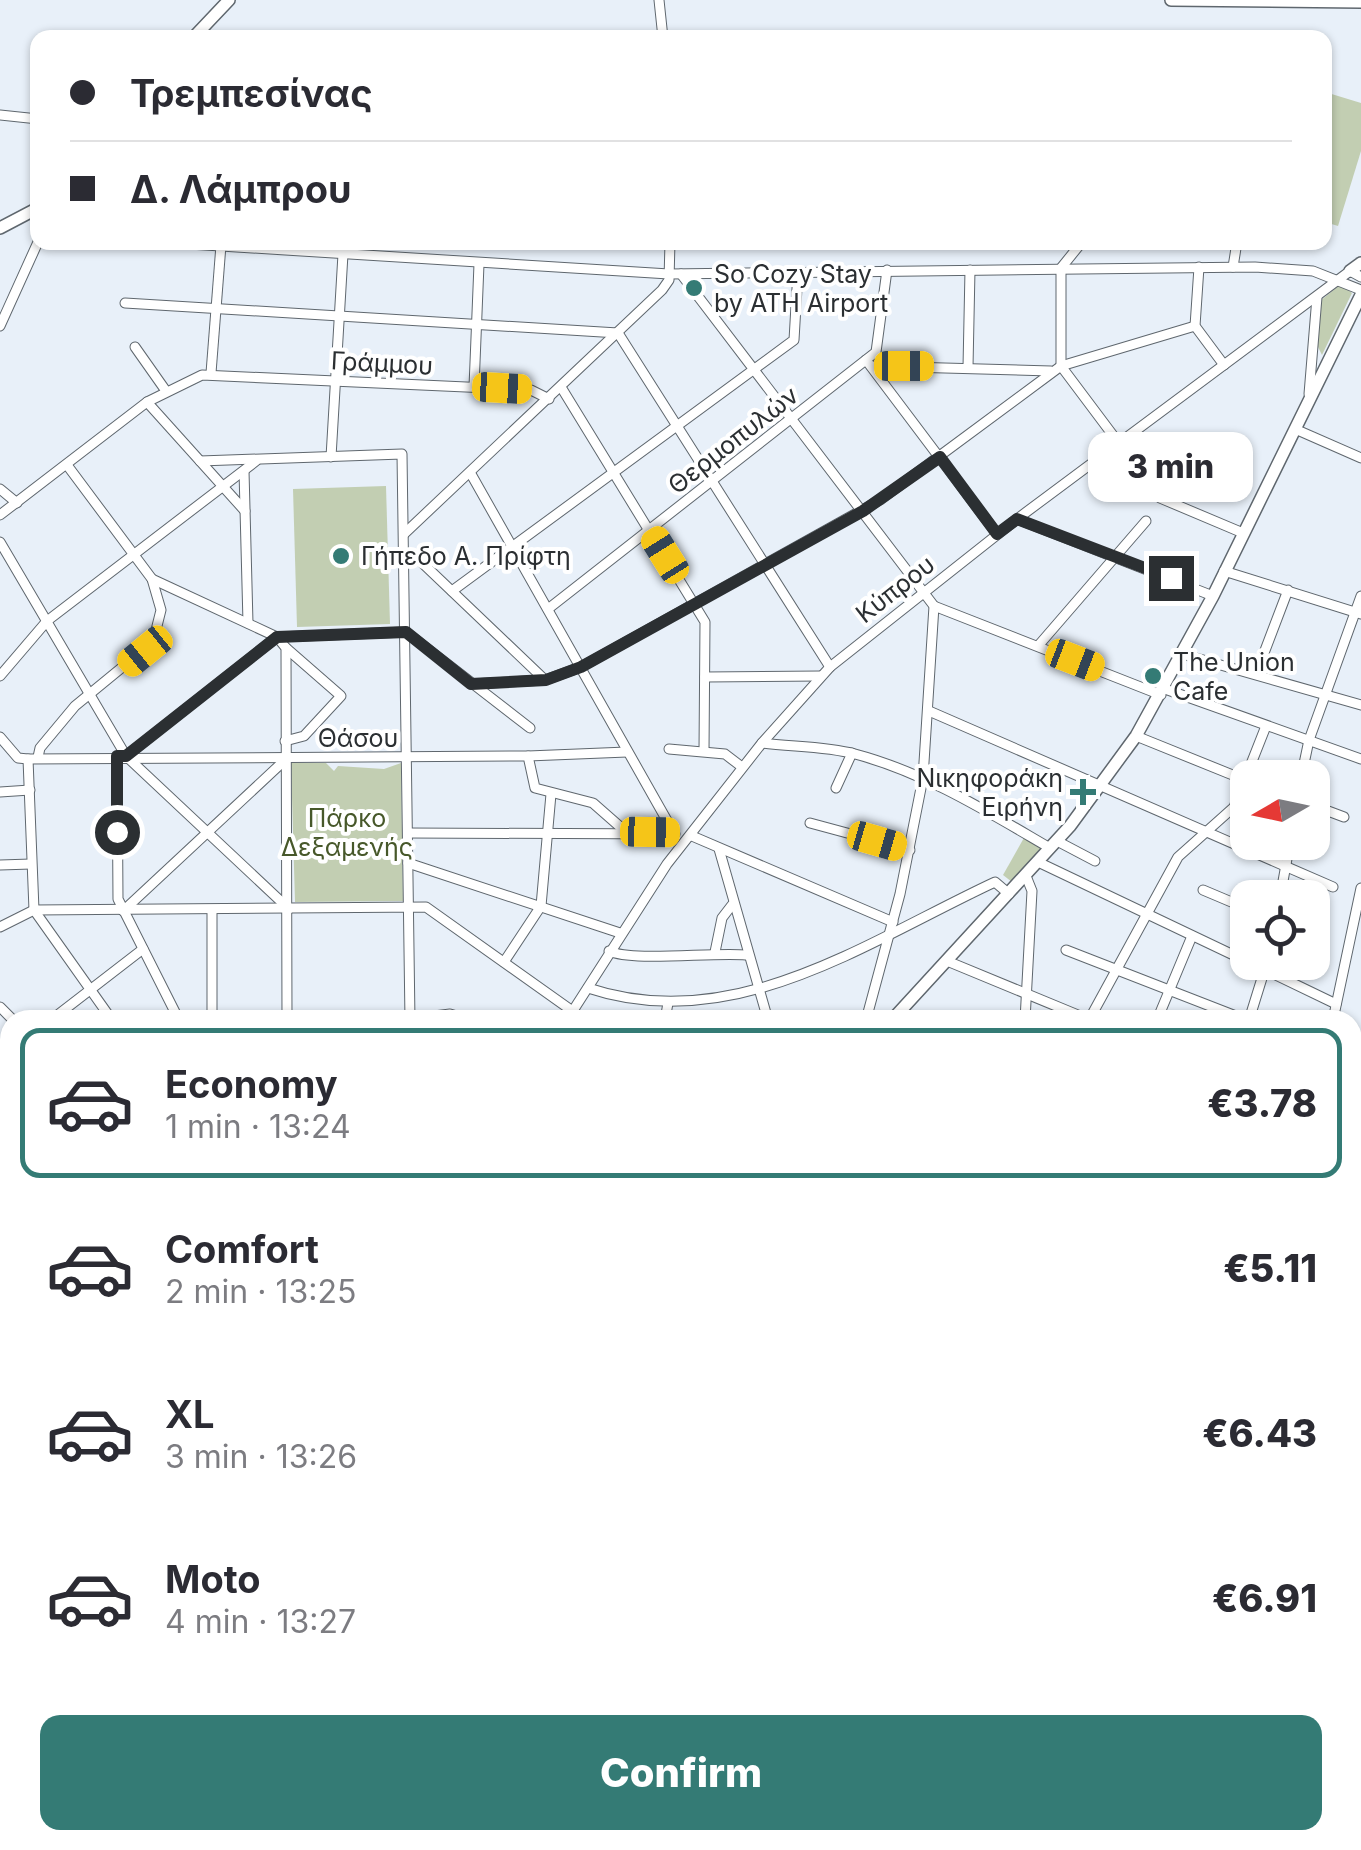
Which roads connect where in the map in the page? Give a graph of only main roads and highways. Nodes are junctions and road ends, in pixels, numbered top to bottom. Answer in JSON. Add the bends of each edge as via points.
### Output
{"nodes":[{"id":1,"x":229,"y":0,"type":"edge"},
{"id":2,"x":1171,"y":0,"type":"edge"},
{"id":3,"x":1361,"y":2,"type":"edge"},
{"id":4,"x":200,"y":30,"type":"edge"},
{"id":5,"x":30,"y":212,"type":"edge"},
{"id":6,"x":0,"y":228,"type":"edge"},
{"id":7,"x":1361,"y":292,"type":"edge"},
{"id":8,"x":1358,"y":310,"type":"edge"},
{"id":9,"x":901,"y":1010,"type":"edge"}],
"edges":[{"from":1,"to":4,"type":"main road"},
{"from":2,"to":3,"type":"main road"},
{"from":5,"to":6,"type":"main road"},
{"from":7,"to":8,"type":"main road"},
{"from":8,"to":9,"type":"main road","via":[[1136,736],[1054,844]]}]}
